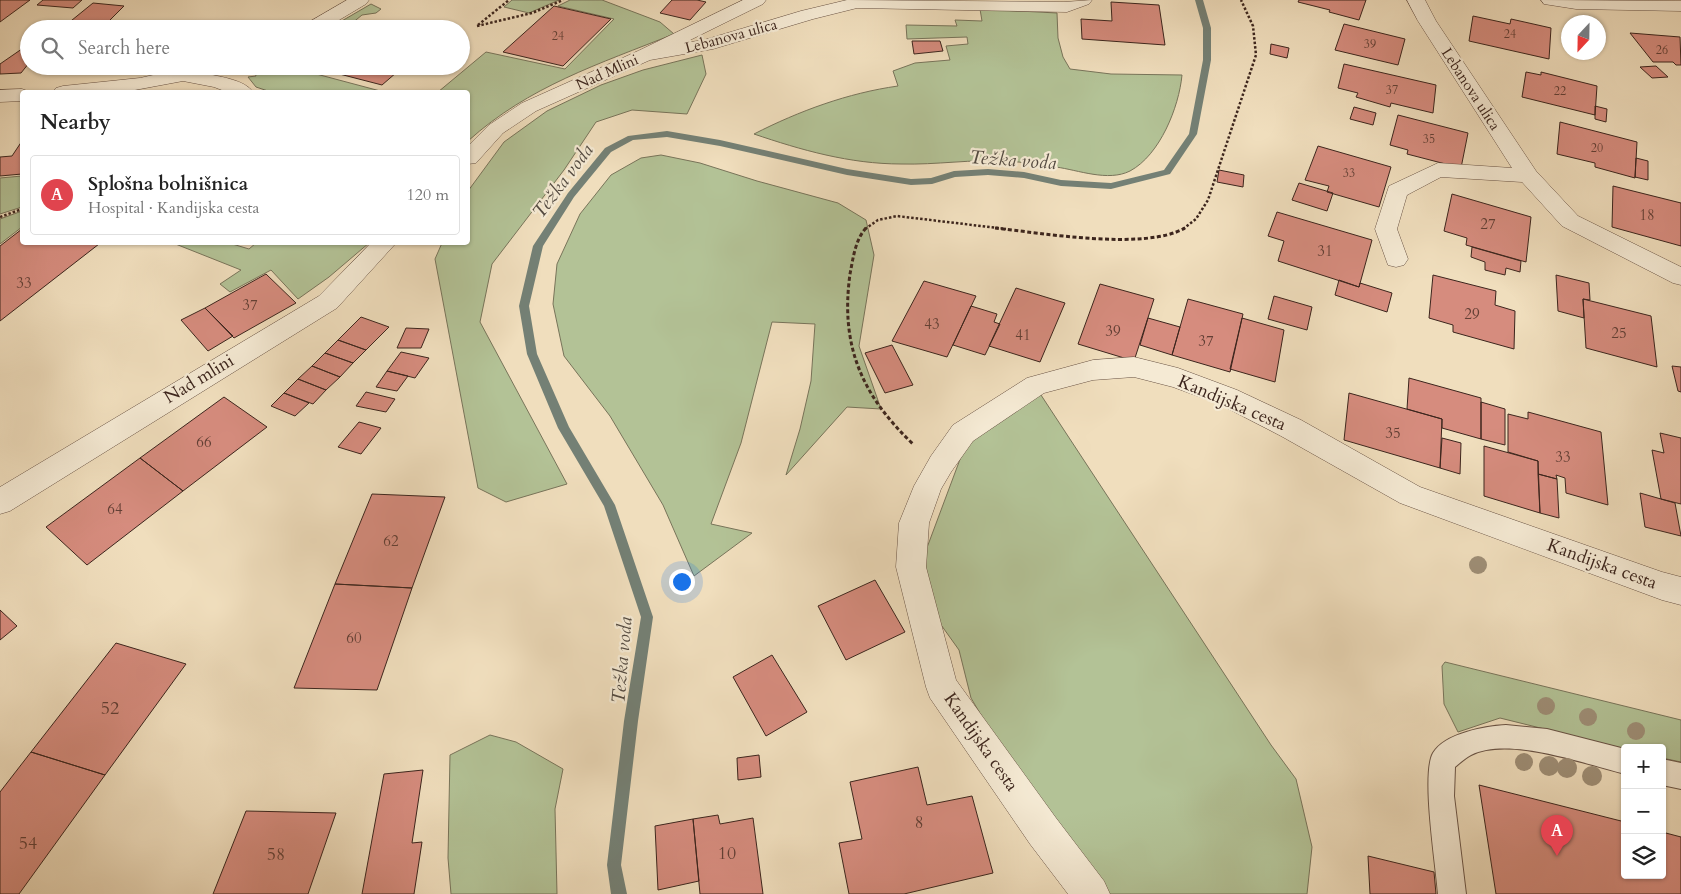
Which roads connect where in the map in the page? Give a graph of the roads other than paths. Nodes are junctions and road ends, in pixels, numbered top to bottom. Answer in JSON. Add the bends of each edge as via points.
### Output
{"nodes":[{"id":1,"x":360,"y":0,"type":"edge"},
{"id":2,"x":757,"y":0,"type":"edge"},
{"id":3,"x":1083,"y":0,"type":"edge"},
{"id":4,"x":1416,"y":0,"type":"edge"},
{"id":5,"x":1550,"y":0,"type":"edge"},
{"id":6,"x":1681,"y":6,"type":"edge"},
{"id":7,"x":326,"y":20,"type":"edge"},
{"id":8,"x":645,"y":55,"type":"junction"},
{"id":9,"x":188,"y":75,"type":"edge"},
{"id":10,"x":185,"y":76,"type":"junction"},
{"id":11,"x":85,"y":90,"type":"edge"},
{"id":12,"x":238,"y":90,"type":"edge"},
{"id":13,"x":20,"y":95,"type":"edge"},
{"id":14,"x":0,"y":96,"type":"edge"},
{"id":15,"x":470,"y":156,"type":"edge"},
{"id":16,"x":1528,"y":176,"type":"junction"},
{"id":17,"x":383,"y":245,"type":"edge"},
{"id":18,"x":1396,"y":259,"type":"dead end"},
{"id":19,"x":1681,"y":277,"type":"edge"},
{"id":20,"x":0,"y":502,"type":"edge"},
{"id":21,"x":1681,"y":590,"type":"edge"},
{"id":22,"x":1621,"y":761,"type":"edge"},
{"id":23,"x":1666,"y":773,"type":"edge"},
{"id":24,"x":1681,"y":776,"type":"edge"},
{"id":25,"x":1091,"y":894,"type":"edge"},
{"id":26,"x":1452,"y":894,"type":"edge"}],
"edges":[{"from":1,"to":7,"type":"street"},
{"from":2,"to":8,"type":"street","name":"Nad Mlini"},
{"from":3,"to":8,"type":"street","name":"Lebanova ulica","via":[[1067,7],[857,3],[706,45]]},
{"from":4,"to":16,"type":"street","name":"Lebanova ulica"},
{"from":5,"to":6,"type":"street","via":[[1576,4]]},
{"from":8,"to":15,"type":"street","name":"Nad Mlini","via":[[529,107],[496,129]]},
{"from":9,"to":10,"type":"street"},
{"from":10,"to":11,"type":"street","via":[[139,85]]},
{"from":10,"to":12,"type":"street","via":[[219,82]]},
{"from":13,"to":14,"type":"street"},
{"from":16,"to":18,"type":"street","via":[[1438,170],[1397,191],[1386,229]]},
{"from":16,"to":19,"type":"street","name":"Lebanova ulica","via":[[1570,221]]},
{"from":17,"to":20,"type":"street","name":"Nad mlini","via":[[328,302]]},
{"from":21,"to":25,"type":"street","name":"Kandijska cesta","via":[[1662,586],[1410,495],[1291,428],[1228,397],[1178,378],[1134,367],[1093,370],[1036,385],[963,433],[941,464],[928,486],[914,523],[911,567],[942,687]]},
{"from":22,"to":26,"type":"lane","via":[[1521,736],[1491,736],[1467,744],[1443,760],[1441,796]]},
{"from":23,"to":24,"type":"lane"}]}
